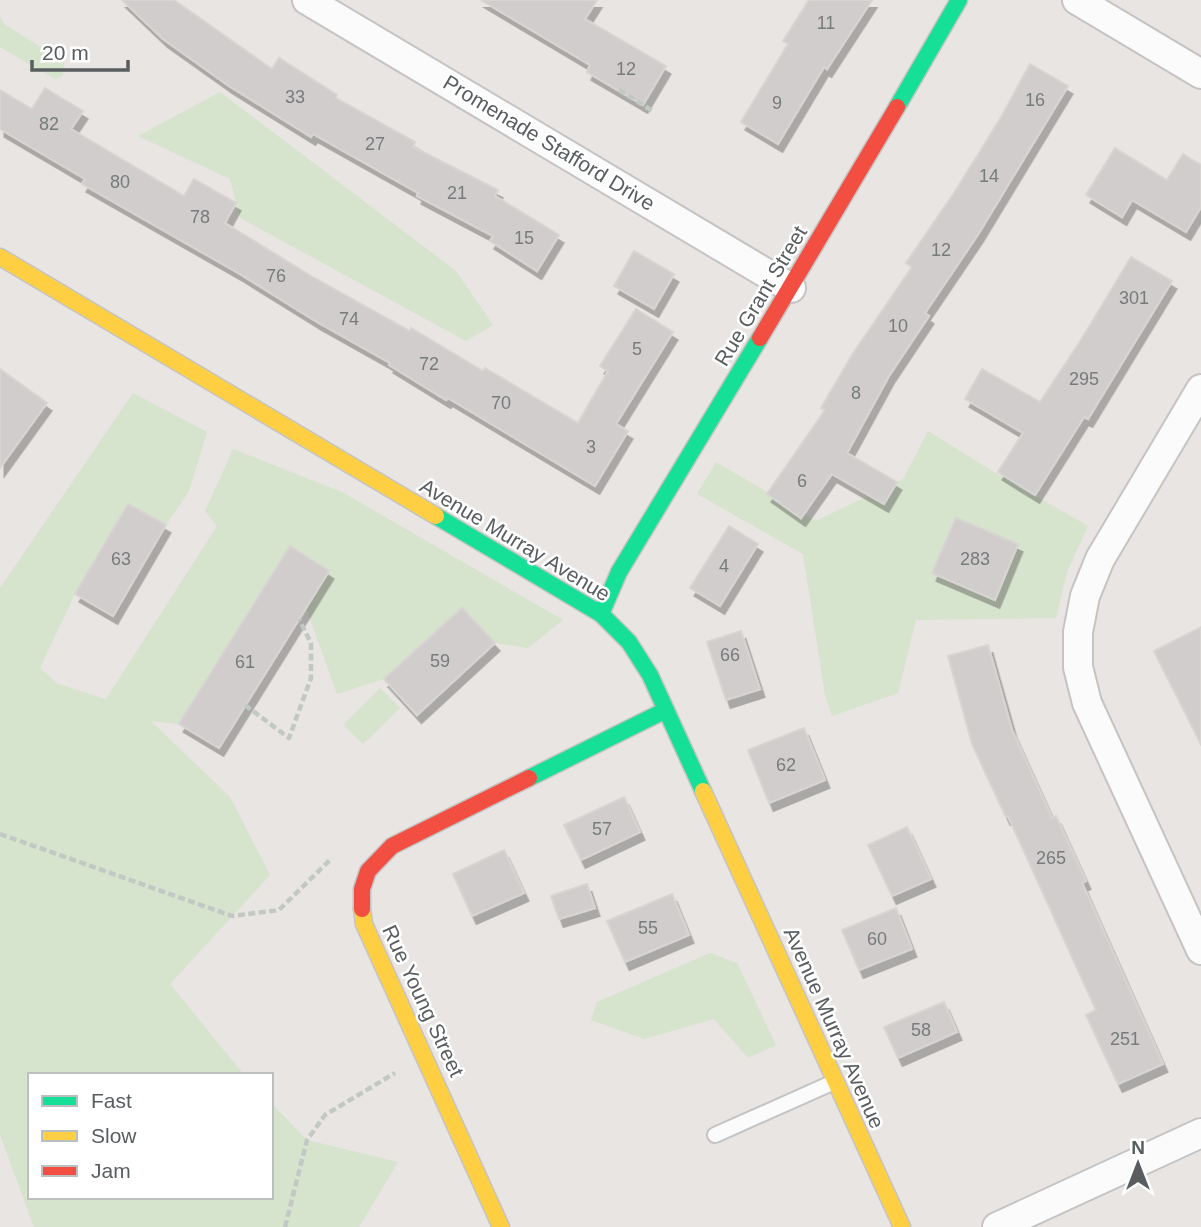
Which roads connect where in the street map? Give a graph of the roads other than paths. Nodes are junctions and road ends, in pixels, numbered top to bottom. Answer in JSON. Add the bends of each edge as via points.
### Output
{"nodes":[{"id":1,"x":307,"y":0,"type":"edge"},
{"id":2,"x":959,"y":0,"type":"edge"},
{"id":3,"x":1077,"y":0,"type":"edge"},
{"id":4,"x":1201,"y":74,"type":"edge"},
{"id":5,"x":0,"y":257,"type":"edge"},
{"id":6,"x":791,"y":288,"type":"junction"},
{"id":7,"x":1201,"y":389,"type":"edge"},
{"id":8,"x":601,"y":614,"type":"junction"},
{"id":9,"x":666,"y":710,"type":"junction"},
{"id":10,"x":1201,"y":950,"type":"edge"},
{"id":11,"x":836,"y":1082,"type":"junction"},
{"id":12,"x":1201,"y":1133,"type":"edge"},
{"id":13,"x":715,"y":1135,"type":"dead end"},
{"id":14,"x":501,"y":1227,"type":"edge"},
{"id":15,"x":902,"y":1227,"type":"edge"},
{"id":16,"x":997,"y":1227,"type":"edge"}],
"edges":[{"from":1,"to":6,"type":"street","name":"Promenade Stafford Drive"},
{"from":2,"to":6,"type":"street","name":"Rue Grant Street"},
{"from":3,"to":4,"type":"street"},
{"from":5,"to":8,"type":"street","name":"Avenue Murray Avenue"},
{"from":6,"to":8,"type":"street","name":"Rue Grant Street","via":[[619,572]]},
{"from":7,"to":10,"type":"street","via":[[1100,559],[1085,596],[1078,667],[1087,703]]},
{"from":8,"to":9,"type":"street","name":"Avenue Murray Avenue","via":[[629,642]]},
{"from":9,"to":11,"type":"street","name":"Avenue Murray Avenue"},
{"from":9,"to":14,"type":"street","name":"Rue Young Street","via":[[392,846],[374,859],[366,873],[361,906],[364,924]]},
{"from":11,"to":13,"type":"lane"},
{"from":11,"to":15,"type":"street","name":"Avenue Murray Avenue"},
{"from":12,"to":16,"type":"street"}]}
